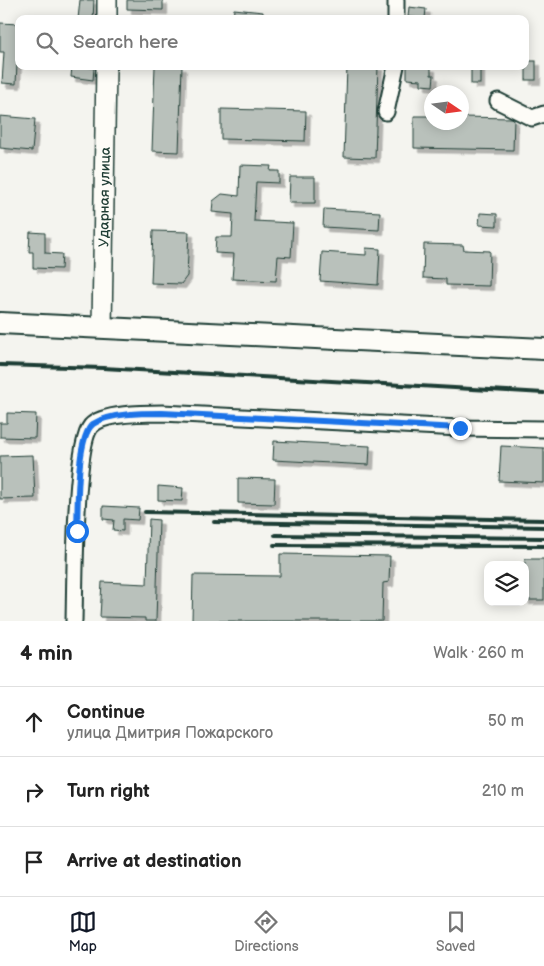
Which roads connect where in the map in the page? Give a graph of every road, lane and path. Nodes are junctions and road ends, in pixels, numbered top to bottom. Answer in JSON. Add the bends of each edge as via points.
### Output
{"nodes":[{"id":1,"x":107,"y":0,"type":"edge"},
{"id":2,"x":396,"y":0,"type":"edge"},
{"id":3,"x":107,"y":15,"type":"edge"},
{"id":4,"x":396,"y":15,"type":"edge"},
{"id":5,"x":106,"y":70,"type":"edge"},
{"id":6,"x":395,"y":70,"type":"edge"},
{"id":7,"x":498,"y":101,"type":"dead end"},
{"id":8,"x":386,"y":112,"type":"dead end"},
{"id":9,"x":544,"y":114,"type":"edge"},
{"id":10,"x":0,"y":323,"type":"edge"},
{"id":11,"x":102,"y":327,"type":"junction"},
{"id":12,"x":544,"y":350,"type":"edge"},
{"id":13,"x":544,"y":430,"type":"edge"},
{"id":14,"x":74,"y":621,"type":"edge"}],
"edges":[{"from":1,"to":3,"type":"street"},
{"from":2,"to":4,"type":"street"},
{"from":5,"to":11,"type":"street","name":"Ударная улица"},
{"from":6,"to":8,"type":"street"},
{"from":7,"to":9,"type":"street","via":[[532,118]]},
{"from":10,"to":11,"type":"main road"},
{"from":11,"to":12,"type":"main road"},
{"from":13,"to":14,"type":"street","via":[[137,412],[96,423],[85,438],[80,463]]}]}
